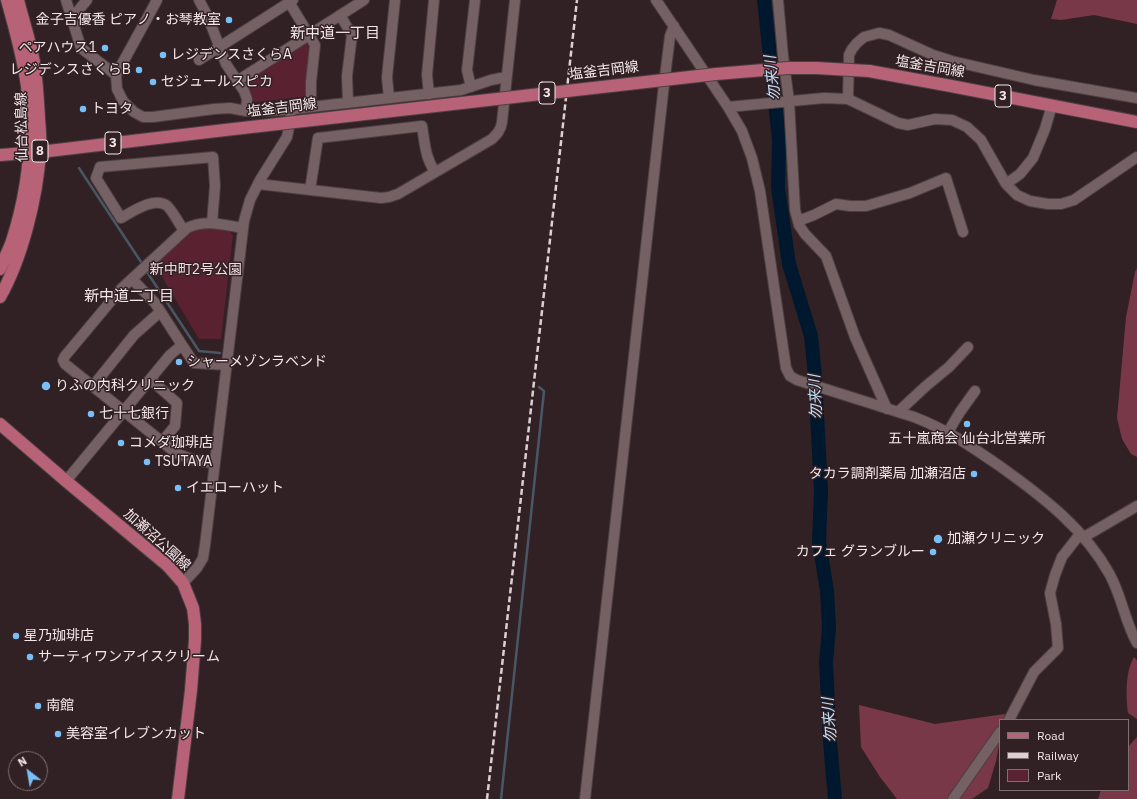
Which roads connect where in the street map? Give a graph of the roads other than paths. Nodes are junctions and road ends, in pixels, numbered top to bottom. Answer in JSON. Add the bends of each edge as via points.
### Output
{"nodes":[{"id":1,"x":7,"y":0,"type":"edge"},
{"id":2,"x":18,"y":0,"type":"edge"},
{"id":3,"x":66,"y":0,"type":"edge"},
{"id":4,"x":87,"y":0,"type":"edge"},
{"id":5,"x":157,"y":0,"type":"edge"},
{"id":6,"x":199,"y":0,"type":"edge"},
{"id":7,"x":364,"y":0,"type":"edge"},
{"id":8,"x":395,"y":0,"type":"edge"},
{"id":9,"x":434,"y":0,"type":"edge"},
{"id":10,"x":475,"y":0,"type":"edge"},
{"id":11,"x":515,"y":0,"type":"edge"},
{"id":12,"x":656,"y":0,"type":"edge"},
{"id":13,"x":778,"y":0,"type":"edge"},
{"id":14,"x":291,"y":1,"type":"edge"},
{"id":15,"x":340,"y":15,"type":"junction"},
{"id":16,"x":72,"y":18,"type":"junction"},
{"id":17,"x":674,"y":26,"type":"junction"},
{"id":18,"x":309,"y":35,"type":"junction"},
{"id":19,"x":220,"y":47,"type":"junction"},
{"id":20,"x":199,"y":60,"type":"dead end"},
{"id":21,"x":116,"y":75,"type":"junction"},
{"id":22,"x":506,"y":78,"type":"junction"},
{"id":23,"x":237,"y":81,"type":"junction"},
{"id":24,"x":471,"y":87,"type":"junction"},
{"id":25,"x":430,"y":94,"type":"junction"},
{"id":26,"x":389,"y":98,"type":"junction"},
{"id":27,"x":1137,"y":98,"type":"edge"},
{"id":28,"x":848,"y":99,"type":"junction"},
{"id":29,"x":787,"y":101,"type":"junction"},
{"id":30,"x":348,"y":103,"type":"junction"},
{"id":31,"x":1052,"y":105,"type":"junction"},
{"id":32,"x":311,"y":106,"type":"junction"},
{"id":33,"x":728,"y":107,"type":"junction"},
{"id":34,"x":293,"y":109,"type":"junction"},
{"id":35,"x":246,"y":111,"type":"junction"},
{"id":36,"x":1137,"y":122,"type":"edge"},
{"id":37,"x":35,"y":152,"type":"junction"},
{"id":38,"x":0,"y":155,"type":"edge"},
{"id":39,"x":1137,"y":156,"type":"edge"},
{"id":40,"x":435,"y":172,"type":"junction"},
{"id":41,"x":258,"y":184,"type":"junction"},
{"id":42,"x":1006,"y":184,"type":"junction"},
{"id":43,"x":310,"y":190,"type":"junction"},
{"id":44,"x":798,"y":221,"type":"junction"},
{"id":45,"x":212,"y":223,"type":"junction"},
{"id":46,"x":243,"y":228,"type":"junction"},
{"id":47,"x":184,"y":231,"type":"junction"},
{"id":48,"x":963,"y":232,"type":"dead end"},
{"id":49,"x":0,"y":269,"type":"edge"},
{"id":50,"x":139,"y":272,"type":"junction"},
{"id":51,"x":0,"y":297,"type":"edge"},
{"id":52,"x":160,"y":312,"type":"junction"},
{"id":53,"x":182,"y":345,"type":"junction"},
{"id":54,"x":968,"y":347,"type":"dead end"},
{"id":55,"x":226,"y":365,"type":"junction"},
{"id":56,"x":150,"y":380,"type":"junction"},
{"id":57,"x":93,"y":386,"type":"junction"},
{"id":58,"x":976,"y":391,"type":"dead end"},
{"id":59,"x":887,"y":409,"type":"junction"},
{"id":60,"x":124,"y":412,"type":"junction"},
{"id":61,"x":898,"y":412,"type":"junction"},
{"id":62,"x":0,"y":424,"type":"edge"},
{"id":63,"x":948,"y":432,"type":"junction"},
{"id":64,"x":162,"y":442,"type":"junction"},
{"id":65,"x":215,"y":463,"type":"junction"},
{"id":66,"x":66,"y":481,"type":"junction"},
{"id":67,"x":1137,"y":506,"type":"edge"},
{"id":68,"x":1082,"y":535,"type":"junction"},
{"id":69,"x":183,"y":583,"type":"junction"},
{"id":70,"x":1137,"y":643,"type":"edge"},
{"id":71,"x":1010,"y":719,"type":"edge"},
{"id":72,"x":999,"y":733,"type":"edge"},
{"id":73,"x":178,"y":799,"type":"edge"},
{"id":74,"x":585,"y":799,"type":"edge"},
{"id":75,"x":953,"y":799,"type":"edge"}],
"edges":[{"from":1,"to":37,"type":"main road","name":"仙台松島線","number":"8","via":[[27,87],[30,137]]},
{"from":2,"to":37,"type":"main road","name":"仙台松島線","number":"8","via":[[38,88]]},
{"from":3,"to":16,"type":"street"},
{"from":4,"to":16,"type":"street"},
{"from":5,"to":21,"type":"street"},
{"from":6,"to":19,"type":"street"},
{"from":7,"to":15,"type":"street"},
{"from":8,"to":26,"type":"street","via":[[387,77]]},
{"from":9,"to":25,"type":"street","via":[[427,75]]},
{"from":10,"to":24,"type":"street","via":[[467,70]]},
{"from":11,"to":22,"type":"street"},
{"from":12,"to":17,"type":"street"},
{"from":13,"to":29,"type":"street"},
{"from":14,"to":18,"type":"street"},
{"from":14,"to":19,"type":"street"},
{"from":15,"to":18,"type":"street"},
{"from":15,"to":30,"type":"street","via":[[352,35],[347,76]]},
{"from":16,"to":21,"type":"street","via":[[81,48]]},
{"from":17,"to":33,"type":"street"},
{"from":17,"to":74,"type":"street","via":[[670,36],[664,86]]},
{"from":18,"to":23,"type":"street"},
{"from":18,"to":32,"type":"street","via":[[315,45]]},
{"from":19,"to":20,"type":"street"},
{"from":19,"to":23,"type":"street","via":[[226,64]]},
{"from":21,"to":35,"type":"street","via":[[117,88],[123,101],[134,112],[143,116],[230,108]]},
{"from":22,"to":24,"type":"street"},
{"from":22,"to":40,"type":"street","via":[[502,122],[498,133]]},
{"from":23,"to":35,"type":"street","via":[[247,99]]},
{"from":24,"to":25,"type":"street"},
{"from":25,"to":26,"type":"street"},
{"from":26,"to":30,"type":"street"},
{"from":27,"to":28,"type":"street","via":[[1034,80],[952,61],[889,35],[879,34],[864,37],[849,55]]},
{"from":28,"to":29,"type":"street"},
{"from":28,"to":42,"type":"street","via":[[898,123],[908,125],[935,119],[952,120],[967,127],[981,140]]},
{"from":29,"to":33,"type":"street"},
{"from":29,"to":44,"type":"street"},
{"from":30,"to":32,"type":"street"},
{"from":31,"to":36,"type":"main road","name":"塩釜吉岡線","number":"3"},
{"from":31,"to":37,"type":"main road","name":"塩釜吉岡線","number":"3","bridge":true,"via":[[869,71],[788,68],[752,70]]},
{"from":31,"to":42,"type":"street","via":[[1033,158],[1020,174]]},
{"from":32,"to":34,"type":"street"},
{"from":33,"to":59,"type":"street","via":[[742,132],[752,158],[760,191],[786,368],[790,376]]},
{"from":34,"to":35,"type":"street"},
{"from":34,"to":41,"type":"street","via":[[287,137]]},
{"from":37,"to":38,"type":"main road","name":"塩釜吉岡線","number":"3"},
{"from":37,"to":49,"type":"main road","name":"仙台松島線","number":"8","via":[[28,171],[12,241]]},
{"from":37,"to":51,"type":"main road","name":"仙台松島線","number":"8","via":[[34,194],[27,229]]},
{"from":39,"to":42,"type":"street","via":[[1074,200],[1061,204],[1030,201],[1017,195]]},
{"from":40,"to":43,"type":"street","via":[[390,197]]},
{"from":40,"to":43,"type":"street","via":[[426,152],[422,126],[318,138]]},
{"from":41,"to":43,"type":"street"},
{"from":41,"to":46,"type":"street","via":[[250,200]]},
{"from":44,"to":48,"type":"street","via":[[836,204],[866,206],[910,193],[946,178]]},
{"from":44,"to":59,"type":"street","via":[[805,234],[826,256],[855,337]]},
{"from":45,"to":46,"type":"street"},
{"from":45,"to":47,"type":"street","via":[[194,225]]},
{"from":45,"to":47,"type":"street","via":[[215,186],[213,157],[100,167],[96,178],[121,218],[146,204],[161,202],[167,205]]},
{"from":46,"to":55,"type":"street"},
{"from":47,"to":50,"type":"street"},
{"from":50,"to":52,"type":"street"},
{"from":50,"to":57,"type":"street","via":[[121,289],[63,360]]},
{"from":52,"to":53,"type":"street"},
{"from":52,"to":57,"type":"street","via":[[134,335]]},
{"from":53,"to":55,"type":"street","via":[[194,363]]},
{"from":53,"to":56,"type":"street","via":[[170,355]]},
{"from":54,"to":61,"type":"street","via":[[950,367]]},
{"from":55,"to":65,"type":"street"},
{"from":56,"to":60,"type":"street"},
{"from":56,"to":64,"type":"street","via":[[177,403],[175,426]]},
{"from":57,"to":60,"type":"street"},
{"from":58,"to":63,"type":"street"},
{"from":59,"to":61,"type":"street"},
{"from":60,"to":64,"type":"street"},
{"from":60,"to":66,"type":"street"},
{"from":61,"to":63,"type":"street"},
{"from":62,"to":66,"type":"main road","name":"加瀬沼公園線"},
{"from":63,"to":68,"type":"street","via":[[1036,492]]},
{"from":64,"to":65,"type":"street","via":[[176,453],[188,458]]},
{"from":65,"to":69,"type":"street","via":[[203,558]]},
{"from":66,"to":69,"type":"main road","name":"加瀬沼公園線","via":[[168,566]]},
{"from":67,"to":68,"type":"street"},
{"from":68,"to":70,"type":"street","via":[[1111,576]]},
{"from":68,"to":71,"type":"street","via":[[1062,558],[1050,593],[1058,648],[1034,672]]},
{"from":69,"to":73,"type":"main road","name":"加瀬沼公園線","via":[[193,608],[195,640]]},
{"from":72,"to":75,"type":"street"}]}
